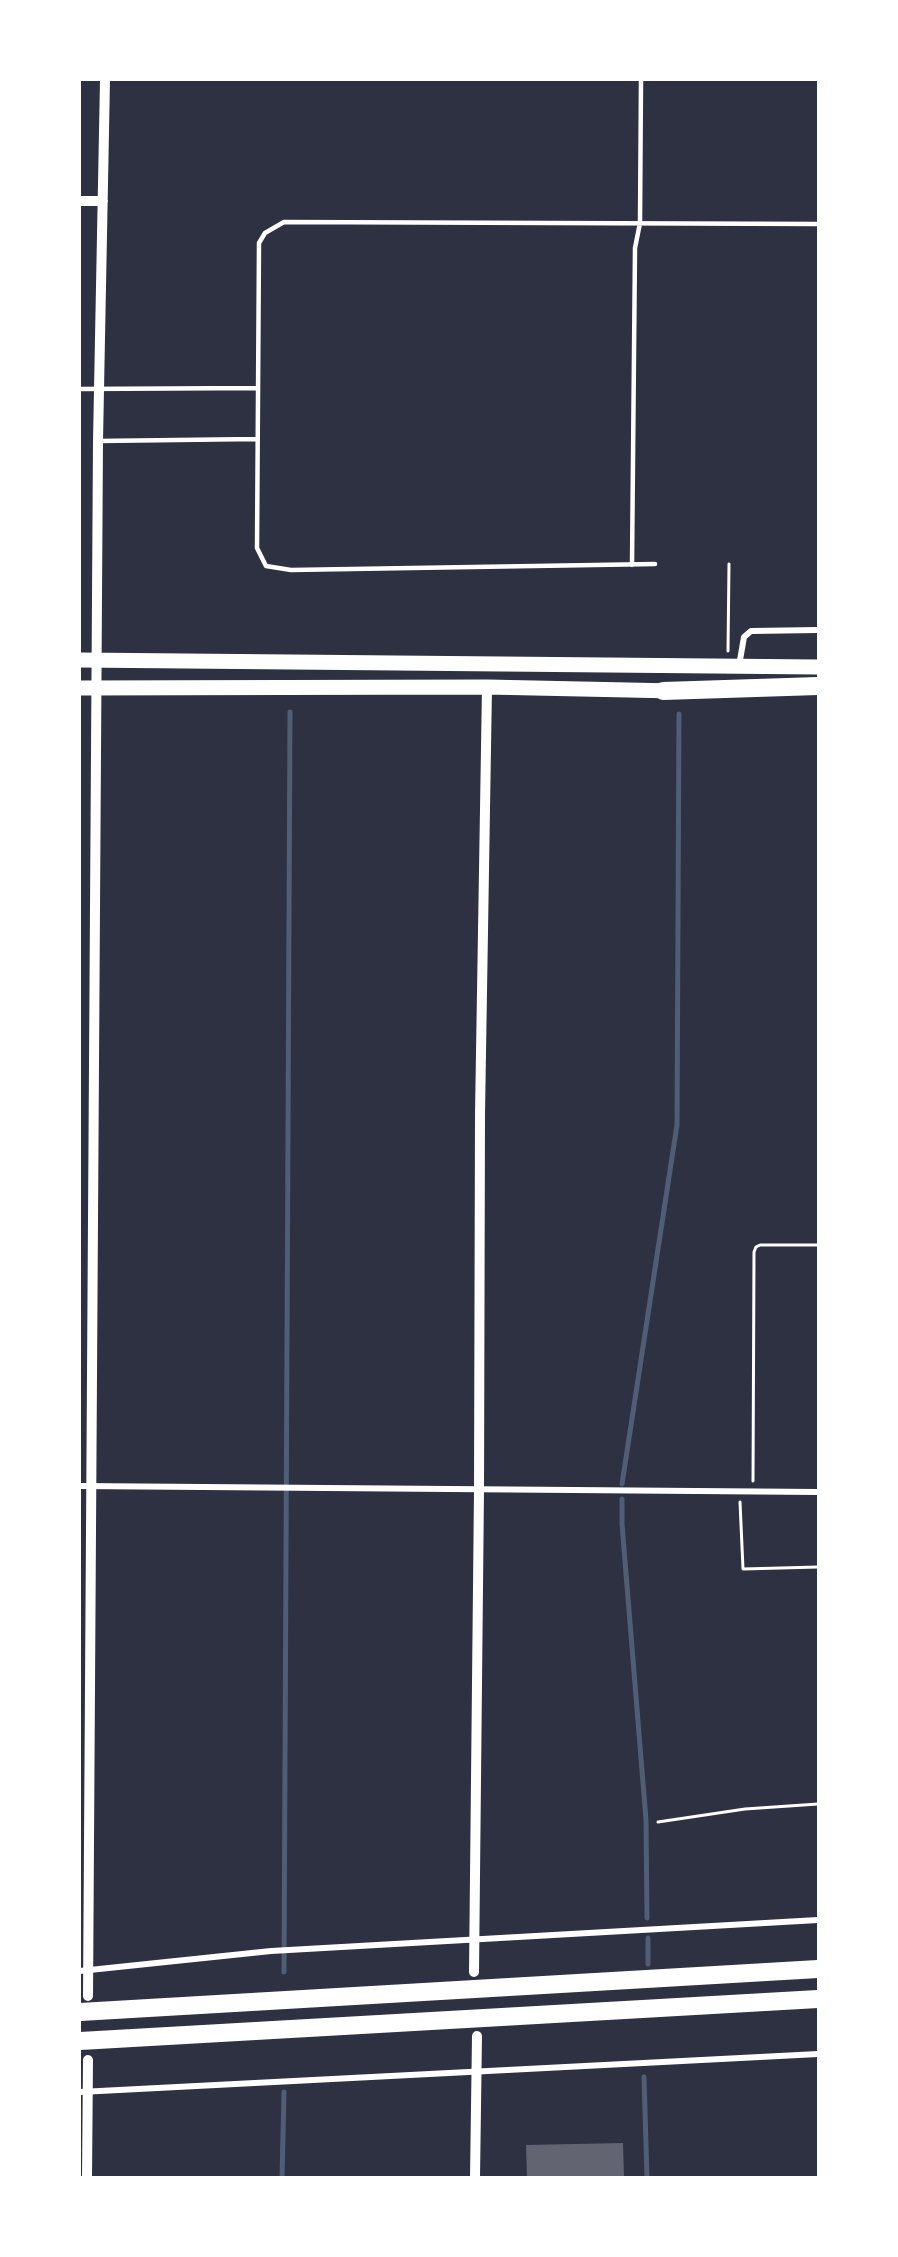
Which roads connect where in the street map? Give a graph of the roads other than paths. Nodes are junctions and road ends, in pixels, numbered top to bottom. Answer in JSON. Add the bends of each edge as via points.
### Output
{"nodes":[{"id":1,"x":105,"y":80,"type":"edge"},
{"id":2,"x":641,"y":80,"type":"edge"},
{"id":3,"x":80,"y":201,"type":"edge"},
{"id":4,"x":103,"y":201,"type":"junction"},
{"id":5,"x":640,"y":223,"type":"junction"},
{"id":6,"x":819,"y":224,"type":"edge"},
{"id":7,"x":258,"y":387,"type":"junction"},
{"id":8,"x":80,"y":389,"type":"edge"},
{"id":9,"x":99,"y":389,"type":"junction"},
{"id":10,"x":257,"y":439,"type":"junction"},
{"id":11,"x":98,"y":441,"type":"junction"},
{"id":12,"x":656,"y":564,"type":"dead end"},
{"id":13,"x":632,"y":565,"type":"junction"},
{"id":14,"x":819,"y":630,"type":"edge"},
{"id":15,"x":80,"y":660,"type":"edge"},
{"id":16,"x":97,"y":660,"type":"junction"},
{"id":17,"x":739,"y":666,"type":"junction"},
{"id":18,"x":819,"y":666,"type":"edge"},
{"id":19,"x":819,"y":686,"type":"edge"},
{"id":20,"x":97,"y":687,"type":"junction"},
{"id":21,"x":487,"y":687,"type":"junction"},
{"id":22,"x":80,"y":688,"type":"edge"},
{"id":23,"x":663,"y":691,"type":"junction"},
{"id":24,"x":819,"y":695,"type":"edge"},
{"id":25,"x":80,"y":1303,"type":"edge"},
{"id":26,"x":92,"y":1305,"type":"junction"},
{"id":27,"x":80,"y":1486,"type":"edge"},
{"id":28,"x":91,"y":1486,"type":"junction"},
{"id":29,"x":479,"y":1490,"type":"junction"},
{"id":30,"x":819,"y":1492,"type":"edge"},
{"id":31,"x":819,"y":1920,"type":"edge"},
{"id":32,"x":475,"y":1940,"type":"junction"},
{"id":33,"x":819,"y":1969,"type":"edge"},
{"id":34,"x":84,"y":1971,"type":"edge"},
{"id":35,"x":474,"y":1972,"type":"dead end"},
{"id":36,"x":819,"y":1999,"type":"edge"},
{"id":37,"x":84,"y":2004,"type":"edge"},
{"id":38,"x":477,"y":2036,"type":"dead end"},
{"id":39,"x":80,"y":2041,"type":"edge"},
{"id":40,"x":819,"y":2054,"type":"edge"},
{"id":41,"x":88,"y":2060,"type":"dead end"},
{"id":42,"x":477,"y":2071,"type":"junction"},
{"id":43,"x":83,"y":2091,"type":"edge"},
{"id":44,"x":87,"y":2178,"type":"edge"},
{"id":45,"x":475,"y":2178,"type":"edge"}],
"edges":[{"from":1,"to":4,"type":"street"},
{"from":2,"to":5,"type":"lane"},
{"from":3,"to":4,"type":"street"},
{"from":4,"to":9,"type":"street"},
{"from":5,"to":6,"type":"lane"},
{"from":5,"to":7,"type":"lane","via":[[284,222],[265,233],[259,243]]},
{"from":5,"to":13,"type":"lane","via":[[635,248]]},
{"from":7,"to":9,"type":"lane"},
{"from":7,"to":10,"type":"lane"},
{"from":8,"to":9,"type":"lane"},
{"from":9,"to":11,"type":"street"},
{"from":10,"to":11,"type":"lane"},
{"from":10,"to":13,"type":"lane","via":[[257,548],[266,566],[291,570]]},
{"from":11,"to":16,"type":"street"},
{"from":12,"to":13,"type":"lane"},
{"from":14,"to":17,"type":"street","via":[[751,631],[744,637]]},
{"from":15,"to":16,"type":"main road"},
{"from":16,"to":17,"type":"main road"},
{"from":16,"to":20,"type":"street"},
{"from":17,"to":18,"type":"main road"},
{"from":19,"to":23,"type":"highway"},
{"from":20,"to":21,"type":"main road"},
{"from":20,"to":22,"type":"main road"},
{"from":20,"to":26,"type":"street"},
{"from":21,"to":23,"type":"main road"},
{"from":21,"to":29,"type":"street"},
{"from":23,"to":24,"type":"main road"},
{"from":25,"to":26,"type":"street"},
{"from":26,"to":28,"type":"street"},
{"from":27,"to":28,"type":"street"},
{"from":28,"to":29,"type":"street"},
{"from":28,"to":34,"type":"street"},
{"from":29,"to":30,"type":"street"},
{"from":29,"to":32,"type":"street"},
{"from":31,"to":32,"type":"street"},
{"from":32,"to":34,"type":"street","via":[[271,1951]]},
{"from":32,"to":35,"type":"street"},
{"from":33,"to":37,"type":"highway"},
{"from":34,"to":37,"type":"street"},
{"from":36,"to":39,"type":"highway"},
{"from":38,"to":42,"type":"street"},
{"from":40,"to":42,"type":"street"},
{"from":41,"to":43,"type":"street"},
{"from":42,"to":43,"type":"street"},
{"from":42,"to":45,"type":"street"},
{"from":43,"to":44,"type":"street"}]}
